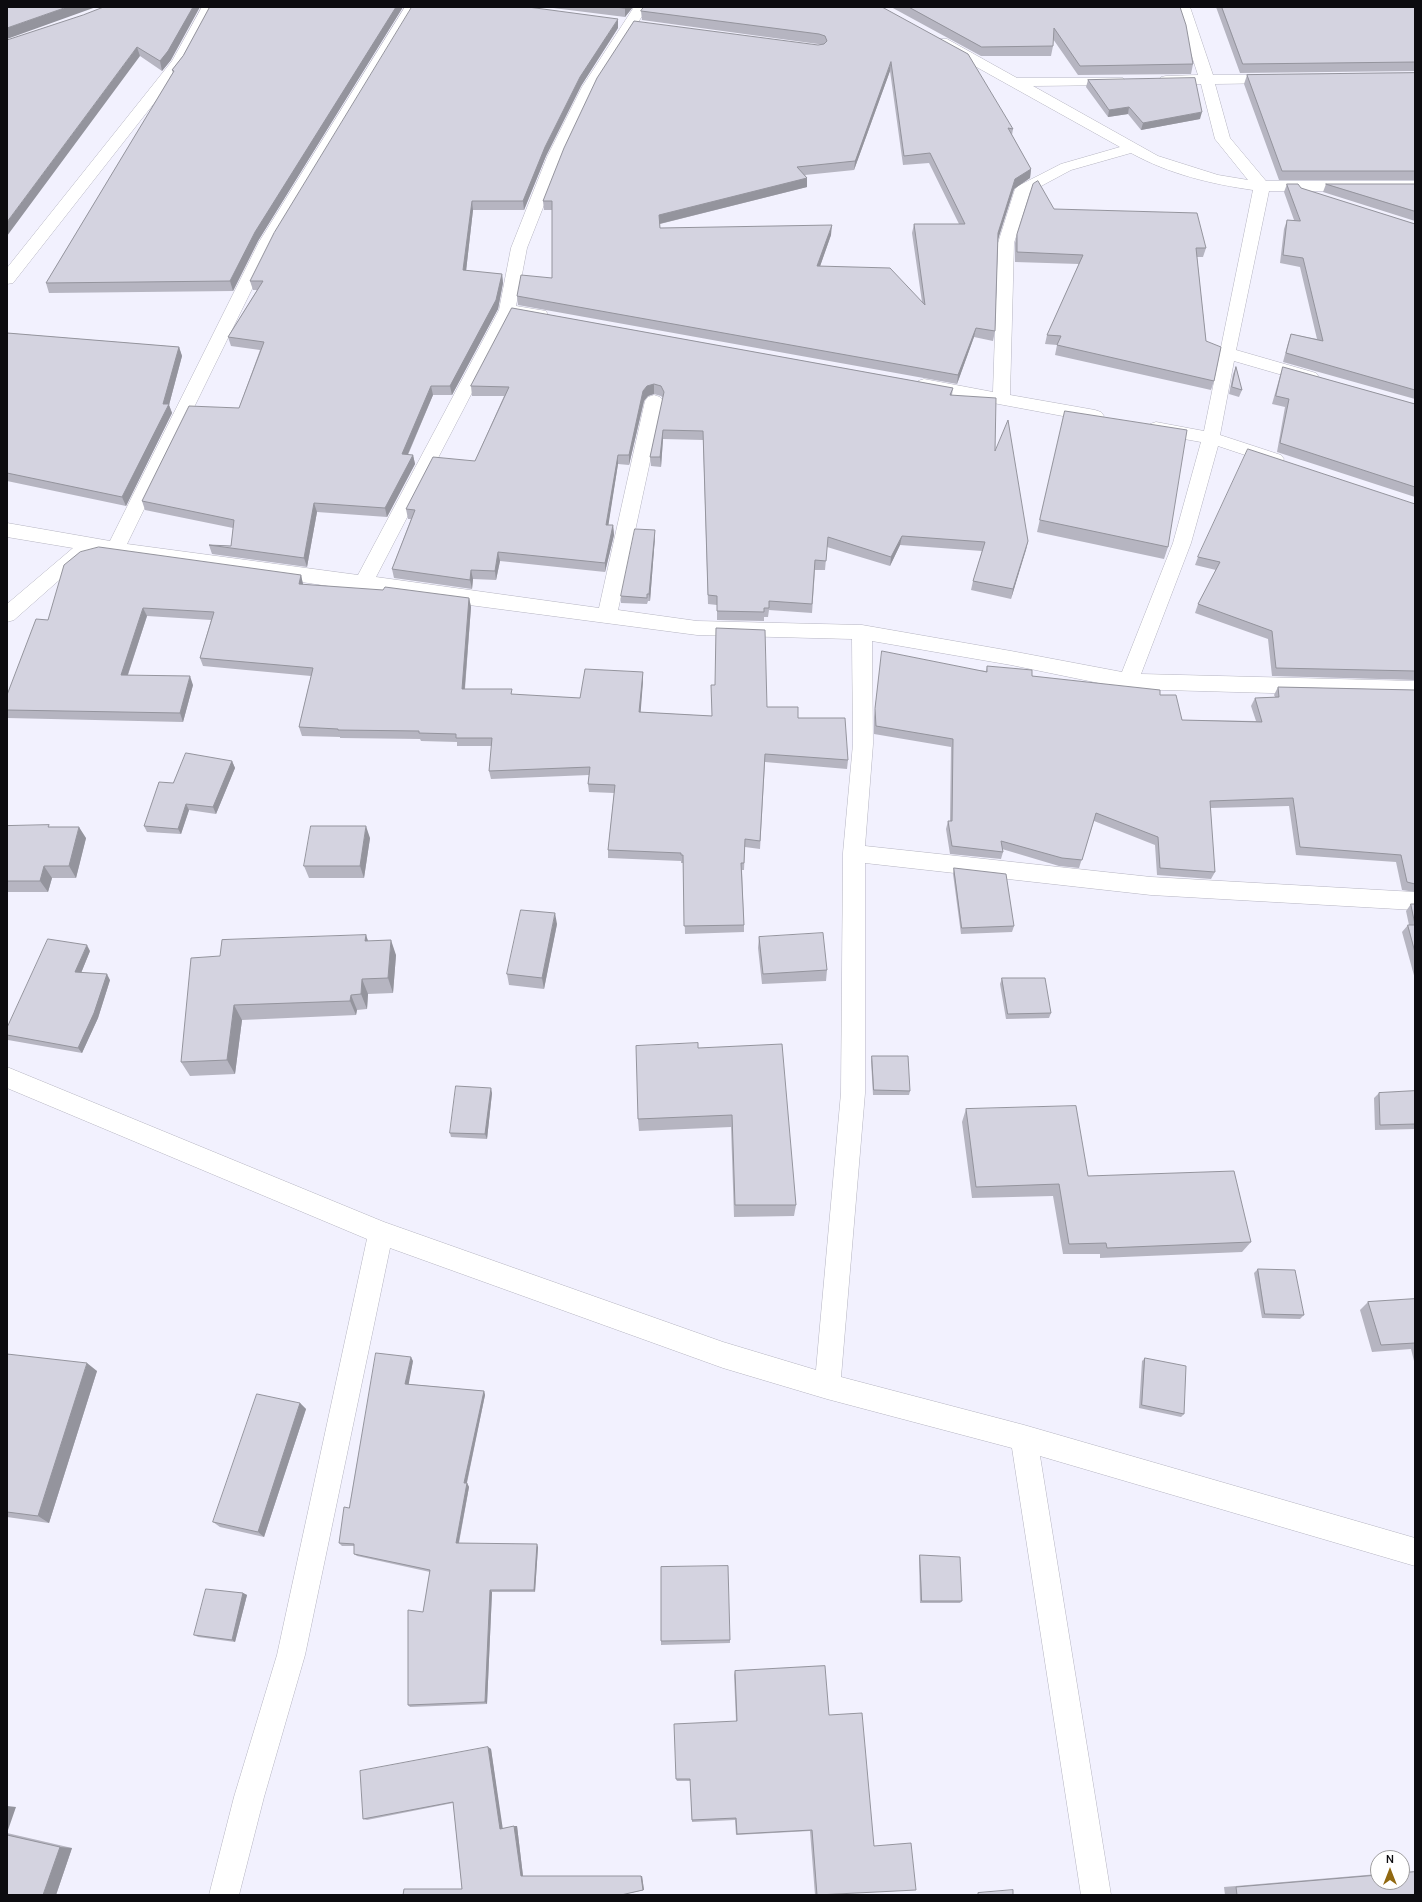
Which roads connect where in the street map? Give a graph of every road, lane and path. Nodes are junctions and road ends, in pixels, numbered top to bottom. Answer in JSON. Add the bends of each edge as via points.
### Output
{"nodes":[{"id":1,"x":209,"y":7,"type":"edge"},
{"id":2,"x":412,"y":7,"type":"edge"},
{"id":3,"x":641,"y":7,"type":"edge"},
{"id":4,"x":1183,"y":7,"type":"edge"},
{"id":5,"x":933,"y":37,"type":"edge"},
{"id":6,"x":1292,"y":78,"type":"edge"},
{"id":7,"x":1207,"y":80,"type":"junction"},
{"id":8,"x":1136,"y":81,"type":"edge"},
{"id":9,"x":1151,"y":81,"type":"edge"},
{"id":10,"x":1017,"y":82,"type":"junction"},
{"id":11,"x":1133,"y":148,"type":"junction"},
{"id":12,"x":1262,"y":186,"type":"junction"},
{"id":13,"x":1415,"y":186,"type":"edge"},
{"id":14,"x":1283,"y":187,"type":"junction"},
{"id":15,"x":1327,"y":201,"type":"edge"},
{"id":16,"x":7,"y":279,"type":"edge"},
{"id":17,"x":507,"y":310,"type":"junction"},
{"id":18,"x":554,"y":318,"type":"edge"},
{"id":19,"x":1227,"y":353,"type":"junction"},
{"id":20,"x":1325,"y":381,"type":"edge"},
{"id":21,"x":907,"y":382,"type":"edge"},
{"id":22,"x":1001,"y":399,"type":"junction"},
{"id":23,"x":654,"y":401,"type":"dead end"},
{"id":24,"x":1110,"y":419,"type":"edge"},
{"id":25,"x":1141,"y":425,"type":"edge"},
{"id":26,"x":1211,"y":438,"type":"junction"},
{"id":27,"x":1287,"y":463,"type":"edge"},
{"id":28,"x":7,"y":530,"type":"edge"},
{"id":29,"x":109,"y":548,"type":"junction"},
{"id":30,"x":363,"y":584,"type":"junction"},
{"id":31,"x":7,"y":615,"type":"edge"},
{"id":32,"x":607,"y":617,"type":"junction"},
{"id":33,"x":862,"y":632,"type":"junction"},
{"id":34,"x":1128,"y":681,"type":"junction"},
{"id":35,"x":1415,"y":689,"type":"edge"},
{"id":36,"x":854,"y":854,"type":"junction"},
{"id":37,"x":1415,"y":901,"type":"edge"},
{"id":38,"x":7,"y":1077,"type":"edge"},
{"id":39,"x":381,"y":1233,"type":"junction"},
{"id":40,"x":827,"y":1386,"type":"junction"},
{"id":41,"x":1024,"y":1438,"type":"junction"},
{"id":42,"x":1415,"y":1552,"type":"edge"},
{"id":43,"x":224,"y":1895,"type":"edge"},
{"id":44,"x":1096,"y":1895,"type":"edge"}],
"edges":[{"from":1,"to":16,"type":"street","via":[[179,62]]},
{"from":2,"to":29,"type":"street","via":[[267,242]]},
{"from":3,"to":17,"type":"street","via":[[589,86],[555,157],[519,248]]},
{"from":4,"to":7,"type":"street"},
{"from":5,"to":10,"type":"street"},
{"from":6,"to":7,"type":"street"},
{"from":7,"to":9,"type":"street"},
{"from":7,"to":12,"type":"street","via":[[1223,139]]},
{"from":8,"to":10,"type":"street"},
{"from":10,"to":11,"type":"street","via":[[1048,102]]},
{"from":11,"to":12,"type":"street","via":[[1152,158],[1211,178]]},
{"from":11,"to":22,"type":"street","via":[[1066,167],[1023,189],[1006,243]]},
{"from":12,"to":14,"type":"street"},
{"from":12,"to":19,"type":"street"},
{"from":13,"to":14,"type":"street"},
{"from":14,"to":15,"type":"street"},
{"from":17,"to":18,"type":"street"},
{"from":17,"to":30,"type":"street"},
{"from":19,"to":20,"type":"street"},
{"from":19,"to":26,"type":"street"},
{"from":21,"to":22,"type":"street"},
{"from":22,"to":24,"type":"street"},
{"from":23,"to":32,"type":"street"},
{"from":25,"to":26,"type":"street"},
{"from":26,"to":27,"type":"street"},
{"from":26,"to":34,"type":"street","via":[[1182,543]]},
{"from":28,"to":29,"type":"street"},
{"from":29,"to":30,"type":"street"},
{"from":29,"to":31,"type":"street","via":[[77,554]]},
{"from":30,"to":32,"type":"street"},
{"from":32,"to":33,"type":"street","via":[[697,628]]},
{"from":33,"to":34,"type":"street"},
{"from":33,"to":36,"type":"street","via":[[863,744]]},
{"from":34,"to":35,"type":"street"},
{"from":36,"to":37,"type":"street","via":[[1151,886]]},
{"from":36,"to":40,"type":"street","via":[[853,1093]]},
{"from":38,"to":39,"type":"street"},
{"from":39,"to":40,"type":"street","via":[[724,1355]]},
{"from":39,"to":43,"type":"street","via":[[291,1655],[249,1798]]},
{"from":40,"to":41,"type":"street"},
{"from":41,"to":42,"type":"street"},
{"from":41,"to":44,"type":"street"}]}
